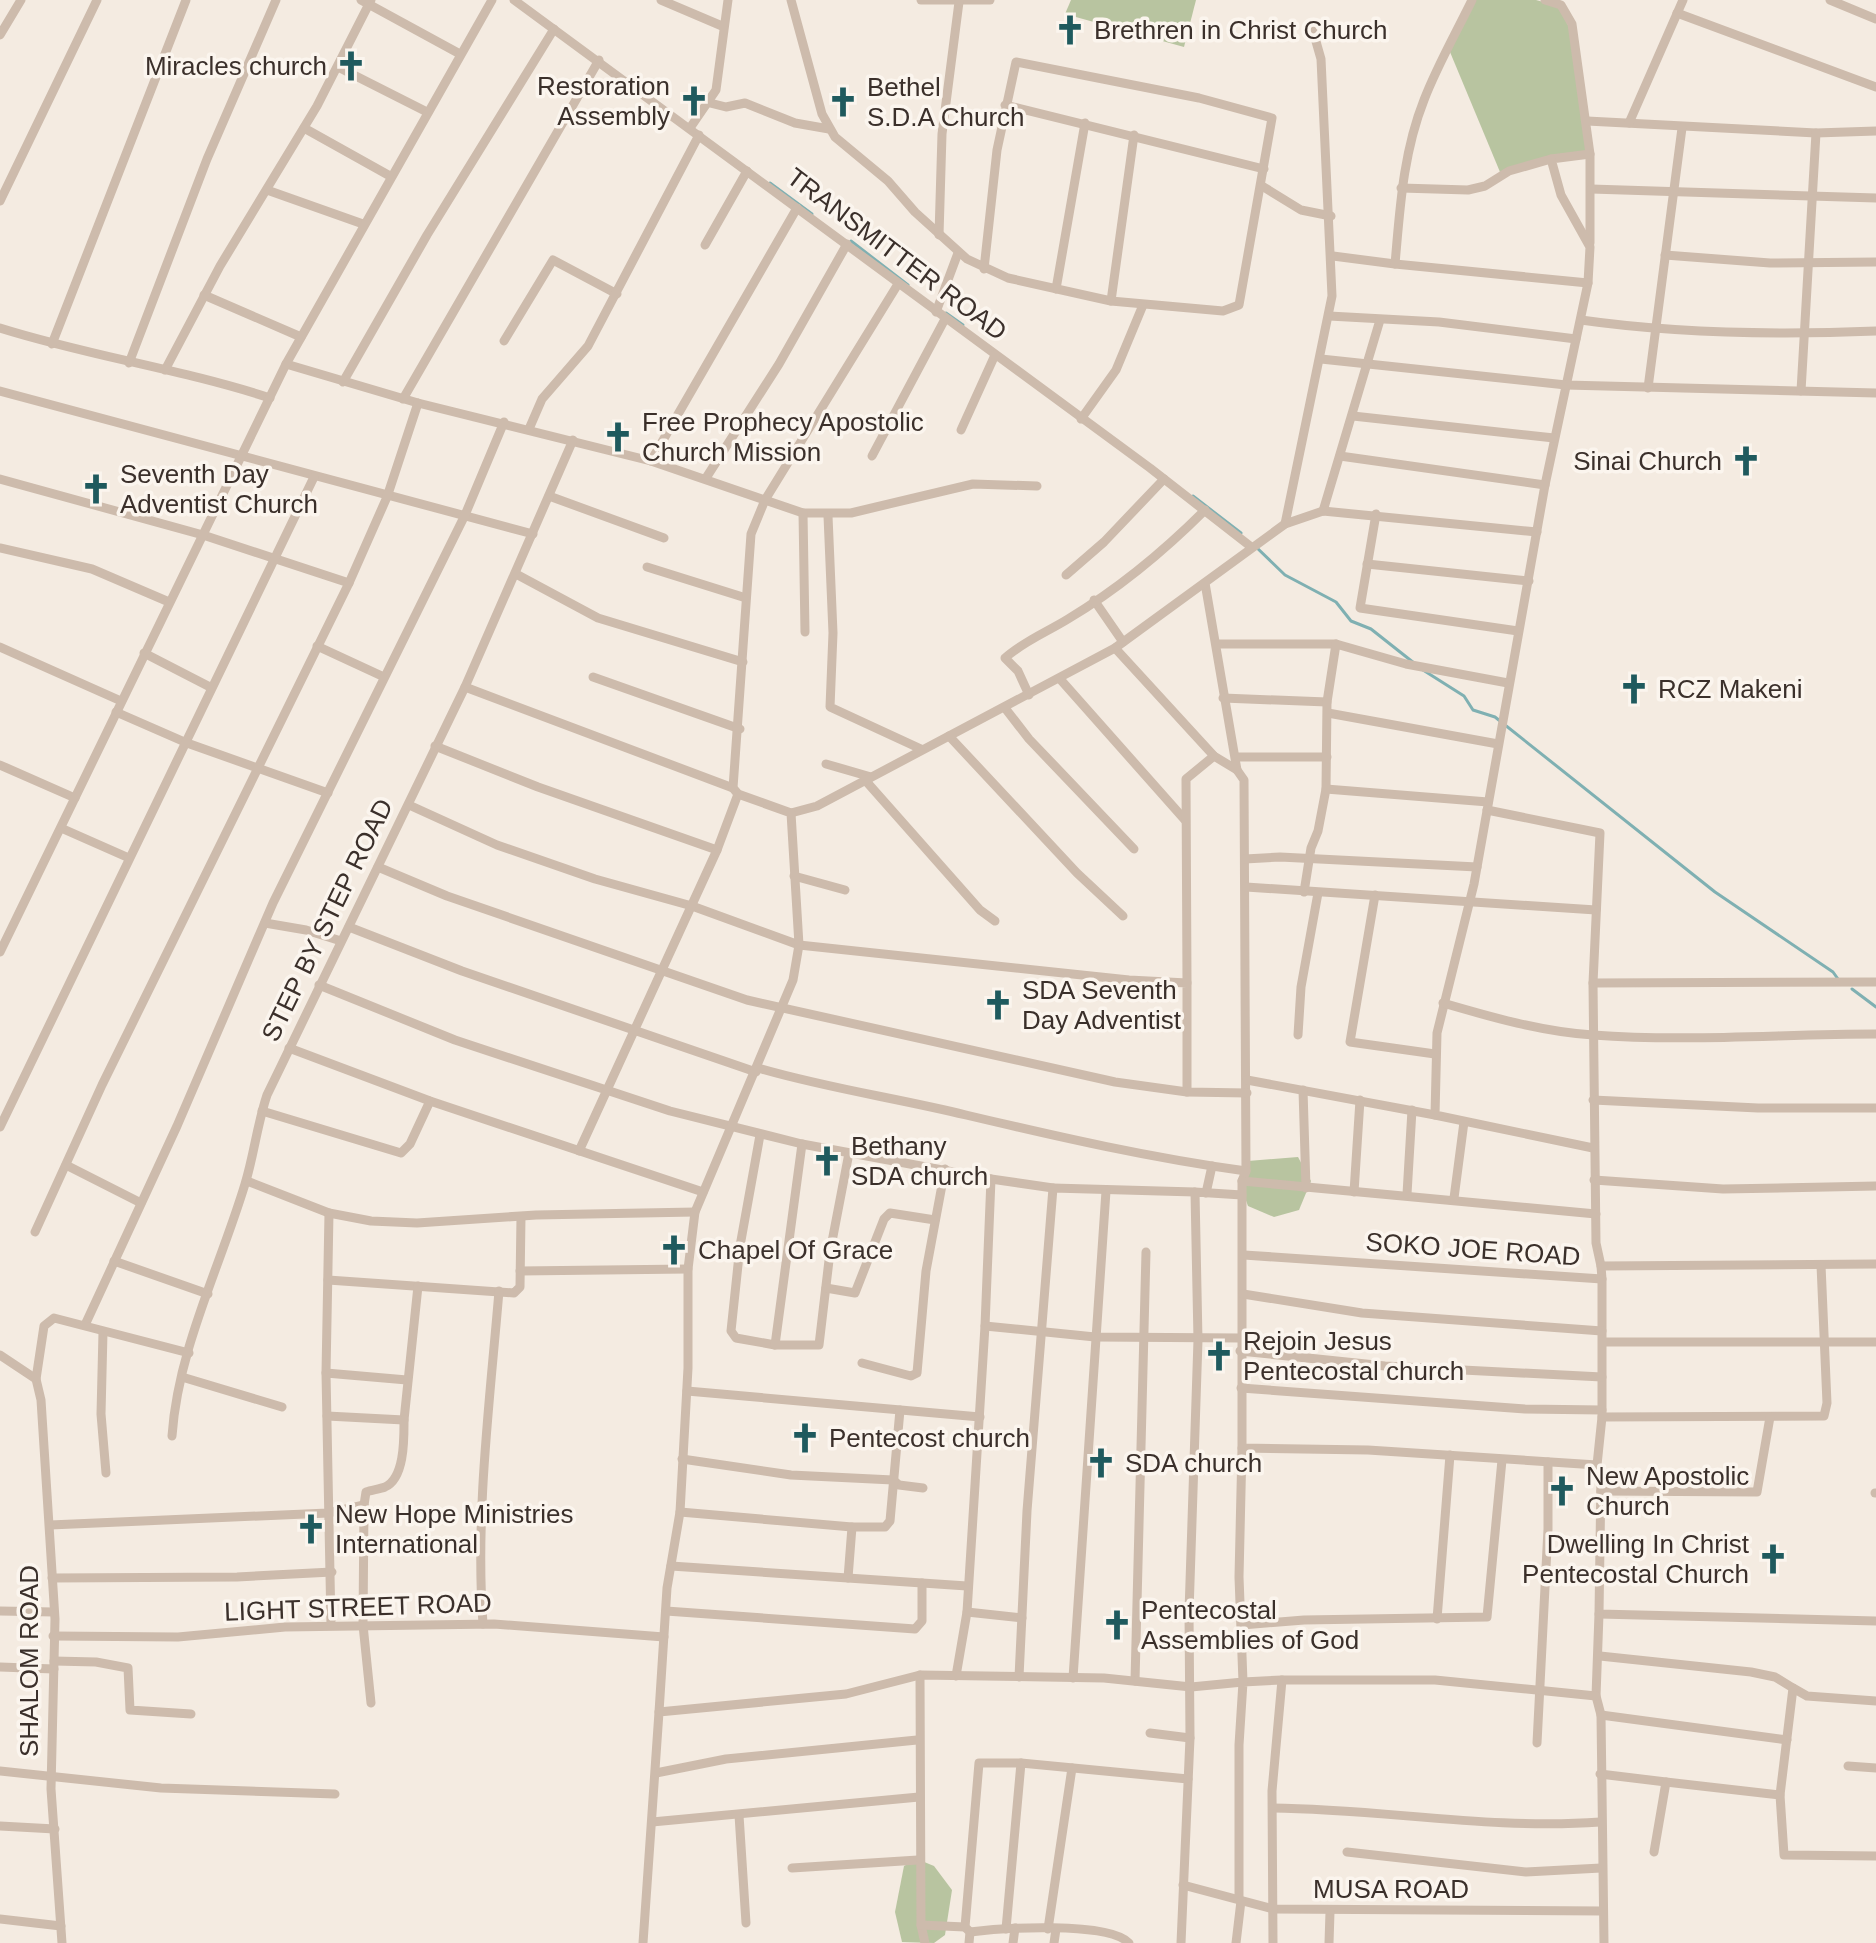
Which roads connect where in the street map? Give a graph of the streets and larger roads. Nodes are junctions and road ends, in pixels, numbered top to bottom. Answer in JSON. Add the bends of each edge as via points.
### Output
{"nodes":[{"id":1,"x":21,"y":0,"type":"edge"},
{"id":2,"x":97,"y":0,"type":"edge"},
{"id":3,"x":186,"y":0,"type":"edge"},
{"id":4,"x":276,"y":0,"type":"edge"},
{"id":5,"x":492,"y":0,"type":"edge"},
{"id":6,"x":514,"y":0,"type":"edge"},
{"id":7,"x":661,"y":0,"type":"edge"},
{"id":8,"x":728,"y":0,"type":"edge"},
{"id":9,"x":791,"y":0,"type":"edge"},
{"id":10,"x":803,"y":0,"type":"edge"},
{"id":11,"x":921,"y":0,"type":"edge"},
{"id":12,"x":990,"y":0,"type":"edge"},
{"id":13,"x":1472,"y":0,"type":"edge"},
{"id":14,"x":1545,"y":0,"type":"edge"},
{"id":15,"x":1683,"y":0,"type":"edge"},
{"id":16,"x":1830,"y":0,"type":"edge"},
{"id":17,"x":367,"y":1,"type":"edge"},
{"id":18,"x":959,"y":2,"type":"junction"},
{"id":19,"x":1677,"y":13,"type":"junction"},
{"id":20,"x":1876,"y":19,"type":"edge"},
{"id":21,"x":722,"y":26,"type":"junction"},
{"id":22,"x":554,"y":29,"type":"junction"},
{"id":23,"x":1313,"y":31,"type":"dead end"},
{"id":24,"x":0,"y":35,"type":"edge"},
{"id":25,"x":460,"y":54,"type":"junction"},
{"id":26,"x":599,"y":60,"type":"junction"},
{"id":27,"x":338,"y":67,"type":"junction"},
{"id":28,"x":1876,"y":87,"type":"edge"},
{"id":29,"x":710,"y":103,"type":"junction"},
{"id":30,"x":1005,"y":105,"type":"junction"},
{"id":31,"x":427,"y":112,"type":"junction"},
{"id":32,"x":1587,"y":121,"type":"junction"},
{"id":33,"x":1085,"y":123,"type":"junction"},
{"id":34,"x":1629,"y":123,"type":"junction"},
{"id":35,"x":304,"y":128,"type":"junction"},
{"id":36,"x":690,"y":128,"type":"junction"},
{"id":37,"x":1682,"y":128,"type":"junction"},
{"id":38,"x":829,"y":129,"type":"junction"},
{"id":39,"x":1876,"y":131,"type":"edge"},
{"id":40,"x":1816,"y":133,"type":"junction"},
{"id":41,"x":699,"y":135,"type":"junction"},
{"id":42,"x":1134,"y":135,"type":"junction"},
{"id":43,"x":1590,"y":154,"type":"junction"},
{"id":44,"x":1551,"y":159,"type":"junction"},
{"id":45,"x":1264,"y":169,"type":"junction"},
{"id":46,"x":747,"y":171,"type":"junction"},
{"id":47,"x":390,"y":176,"type":"junction"},
{"id":48,"x":1262,"y":186,"type":"junction"},
{"id":49,"x":1401,"y":188,"type":"junction"},
{"id":50,"x":1591,"y":189,"type":"junction"},
{"id":51,"x":267,"y":190,"type":"junction"},
{"id":52,"x":1673,"y":192,"type":"junction"},
{"id":53,"x":1813,"y":197,"type":"junction"},
{"id":54,"x":1876,"y":198,"type":"edge"},
{"id":55,"x":0,"y":201,"type":"edge"},
{"id":56,"x":797,"y":208,"type":"junction"},
{"id":57,"x":1331,"y":216,"type":"junction"},
{"id":58,"x":363,"y":224,"type":"junction"},
{"id":59,"x":939,"y":235,"type":"junction"},
{"id":60,"x":847,"y":244,"type":"junction"},
{"id":61,"x":705,"y":245,"type":"dead end"},
{"id":62,"x":1590,"y":247,"type":"junction"},
{"id":63,"x":958,"y":253,"type":"junction"},
{"id":64,"x":1665,"y":255,"type":"junction"},
{"id":65,"x":1333,"y":256,"type":"junction"},
{"id":66,"x":1811,"y":262,"type":"junction"},
{"id":67,"x":1876,"y":262,"type":"edge"},
{"id":68,"x":1395,"y":264,"type":"junction"},
{"id":69,"x":984,"y":269,"type":"junction"},
{"id":70,"x":1588,"y":283,"type":"junction"},
{"id":71,"x":898,"y":284,"type":"junction"},
{"id":72,"x":1056,"y":289,"type":"junction"},
{"id":73,"x":617,"y":294,"type":"junction"},
{"id":74,"x":204,"y":295,"type":"junction"},
{"id":75,"x":1111,"y":301,"type":"junction"},
{"id":76,"x":1143,"y":305,"type":"junction"},
{"id":77,"x":936,"y":312,"type":"junction"},
{"id":78,"x":1329,"y":316,"type":"junction"},
{"id":79,"x":945,"y":319,"type":"junction"},
{"id":80,"x":1380,"y":320,"type":"junction"},
{"id":81,"x":1581,"y":320,"type":"junction"},
{"id":82,"x":0,"y":328,"type":"edge"},
{"id":83,"x":1656,"y":331,"type":"junction"},
{"id":84,"x":1876,"y":331,"type":"edge"},
{"id":85,"x":1807,"y":334,"type":"junction"},
{"id":86,"x":301,"y":337,"type":"junction"},
{"id":87,"x":1576,"y":339,"type":"junction"},
{"id":88,"x":504,"y":341,"type":"dead end"},
{"id":89,"x":52,"y":344,"type":"junction"},
{"id":90,"x":995,"y":355,"type":"junction"},
{"id":91,"x":1321,"y":359,"type":"junction"},
{"id":92,"x":129,"y":363,"type":"junction"},
{"id":93,"x":286,"y":364,"type":"junction"},
{"id":94,"x":1368,"y":367,"type":"junction"},
{"id":95,"x":165,"y":370,"type":"junction"},
{"id":96,"x":343,"y":382,"type":"junction"},
{"id":97,"x":1566,"y":385,"type":"junction"},
{"id":98,"x":1648,"y":388,"type":"junction"},
{"id":99,"x":0,"y":391,"type":"edge"},
{"id":100,"x":1801,"y":391,"type":"junction"},
{"id":101,"x":1876,"y":393,"type":"edge"},
{"id":102,"x":270,"y":398,"type":"junction"},
{"id":103,"x":403,"y":399,"type":"junction"},
{"id":104,"x":418,"y":403,"type":"junction"},
{"id":105,"x":1353,"y":416,"type":"junction"},
{"id":106,"x":1081,"y":419,"type":"junction"},
{"id":107,"x":504,"y":422,"type":"junction"},
{"id":108,"x":529,"y":429,"type":"junction"},
{"id":109,"x":961,"y":430,"type":"dead end"},
{"id":110,"x":1554,"y":438,"type":"junction"},
{"id":111,"x":573,"y":440,"type":"junction"},
{"id":112,"x":872,"y":456,"type":"dead end"},
{"id":113,"x":1340,"y":456,"type":"junction"},
{"id":114,"x":242,"y":457,"type":"junction"},
{"id":115,"x":651,"y":461,"type":"junction"},
{"id":116,"x":314,"y":477,"type":"junction"},
{"id":117,"x":706,"y":478,"type":"junction"},
{"id":118,"x":0,"y":479,"type":"edge"},
{"id":119,"x":1164,"y":479,"type":"junction"},
{"id":120,"x":1545,"y":485,"type":"junction"},
{"id":121,"x":1037,"y":486,"type":"dead end"},
{"id":122,"x":549,"y":496,"type":"junction"},
{"id":123,"x":387,"y":497,"type":"junction"},
{"id":124,"x":765,"y":500,"type":"junction"},
{"id":125,"x":1205,"y":510,"type":"junction"},
{"id":126,"x":1323,"y":511,"type":"junction"},
{"id":127,"x":803,"y":513,"type":"junction"},
{"id":128,"x":1376,"y":514,"type":"junction"},
{"id":129,"x":465,"y":515,"type":"junction"},
{"id":130,"x":828,"y":516,"type":"junction"},
{"id":131,"x":1285,"y":524,"type":"junction"},
{"id":132,"x":1537,"y":532,"type":"junction"},
{"id":133,"x":533,"y":534,"type":"junction"},
{"id":134,"x":203,"y":535,"type":"junction"},
{"id":135,"x":664,"y":538,"type":"dead end"},
{"id":136,"x":1250,"y":546,"type":"junction"},
{"id":137,"x":0,"y":548,"type":"edge"},
{"id":138,"x":276,"y":560,"type":"junction"},
{"id":139,"x":1367,"y":564,"type":"junction"},
{"id":140,"x":647,"y":567,"type":"dead end"},
{"id":141,"x":516,"y":574,"type":"junction"},
{"id":142,"x":1066,"y":575,"type":"dead end"},
{"id":143,"x":1529,"y":581,"type":"junction"},
{"id":144,"x":349,"y":583,"type":"junction"},
{"id":145,"x":1205,"y":583,"type":"junction"},
{"id":146,"x":746,"y":598,"type":"junction"},
{"id":147,"x":1094,"y":600,"type":"junction"},
{"id":148,"x":169,"y":602,"type":"junction"},
{"id":149,"x":1518,"y":631,"type":"junction"},
{"id":150,"x":805,"y":632,"type":"dead end"},
{"id":151,"x":1218,"y":644,"type":"junction"},
{"id":152,"x":1336,"y":644,"type":"junction"},
{"id":153,"x":1119,"y":645,"type":"junction"},
{"id":154,"x":317,"y":646,"type":"junction"},
{"id":155,"x":0,"y":647,"type":"edge"},
{"id":156,"x":144,"y":653,"type":"junction"},
{"id":157,"x":743,"y":662,"type":"junction"},
{"id":158,"x":384,"y":677,"type":"junction"},
{"id":159,"x":593,"y":677,"type":"dead end"},
{"id":160,"x":1060,"y":679,"type":"junction"},
{"id":161,"x":1508,"y":683,"type":"junction"},
{"id":162,"x":210,"y":687,"type":"junction"},
{"id":163,"x":465,"y":687,"type":"junction"},
{"id":164,"x":1029,"y":695,"type":"junction"},
{"id":165,"x":1223,"y":698,"type":"junction"},
{"id":166,"x":121,"y":701,"type":"junction"},
{"id":167,"x":1005,"y":708,"type":"junction"},
{"id":168,"x":1328,"y":708,"type":"junction"},
{"id":169,"x":116,"y":712,"type":"junction"},
{"id":170,"x":740,"y":729,"type":"junction"},
{"id":171,"x":949,"y":736,"type":"junction"},
{"id":172,"x":187,"y":743,"type":"junction"},
{"id":173,"x":1498,"y":744,"type":"junction"},
{"id":174,"x":435,"y":746,"type":"junction"},
{"id":175,"x":921,"y":749,"type":"junction"},
{"id":176,"x":1214,"y":756,"type":"junction"},
{"id":177,"x":1237,"y":757,"type":"junction"},
{"id":178,"x":1327,"y":757,"type":"junction"},
{"id":179,"x":826,"y":764,"type":"dead end"},
{"id":180,"x":0,"y":765,"type":"edge"},
{"id":181,"x":257,"y":767,"type":"junction"},
{"id":182,"x":1237,"y":770,"type":"junction"},
{"id":183,"x":868,"y":778,"type":"junction"},
{"id":184,"x":1326,"y":789,"type":"junction"},
{"id":185,"x":735,"y":791,"type":"junction"},
{"id":186,"x":328,"y":793,"type":"junction"},
{"id":187,"x":75,"y":798,"type":"junction"},
{"id":188,"x":409,"y":805,"type":"junction"},
{"id":189,"x":1488,"y":806,"type":"junction"},
{"id":190,"x":791,"y":813,"type":"junction"},
{"id":191,"x":1185,"y":820,"type":"junction"},
{"id":192,"x":61,"y":828,"type":"junction"},
{"id":193,"x":1134,"y":849,"type":"dead end"},
{"id":194,"x":717,"y":850,"type":"junction"},
{"id":195,"x":129,"y":858,"type":"junction"},
{"id":196,"x":1245,"y":859,"type":"junction"},
{"id":197,"x":1309,"y":859,"type":"junction"},
{"id":198,"x":378,"y":867,"type":"junction"},
{"id":199,"x":1477,"y":867,"type":"junction"},
{"id":200,"x":794,"y":876,"type":"junction"},
{"id":201,"x":1246,"y":887,"type":"junction"},
{"id":202,"x":845,"y":890,"type":"dead end"},
{"id":203,"x":1304,"y":892,"type":"junction"},
{"id":204,"x":1318,"y":893,"type":"junction"},
{"id":205,"x":1375,"y":895,"type":"junction"},
{"id":206,"x":1470,"y":901,"type":"junction"},
{"id":207,"x":692,"y":906,"type":"junction"},
{"id":208,"x":1596,"y":910,"type":"junction"},
{"id":209,"x":1123,"y":916,"type":"dead end"},
{"id":210,"x":995,"y":921,"type":"dead end"},
{"id":211,"x":265,"y":923,"type":"junction"},
{"id":212,"x":349,"y":927,"type":"junction"},
{"id":213,"x":341,"y":941,"type":"junction"},
{"id":214,"x":799,"y":945,"type":"junction"},
{"id":215,"x":0,"y":952,"type":"edge"},
{"id":216,"x":662,"y":969,"type":"junction"},
{"id":217,"x":1876,"y":982,"type":"edge"},
{"id":218,"x":1187,"y":983,"type":"junction"},
{"id":219,"x":1593,"y":983,"type":"junction"},
{"id":220,"x":319,"y":985,"type":"junction"},
{"id":221,"x":1443,"y":1003,"type":"junction"},
{"id":222,"x":784,"y":1009,"type":"junction"},
{"id":223,"x":634,"y":1031,"type":"junction"},
{"id":224,"x":1876,"y":1034,"type":"edge"},
{"id":225,"x":1298,"y":1035,"type":"dead end"},
{"id":226,"x":1592,"y":1035,"type":"junction"},
{"id":227,"x":289,"y":1048,"type":"junction"},
{"id":228,"x":1435,"y":1054,"type":"junction"},
{"id":229,"x":757,"y":1070,"type":"junction"},
{"id":230,"x":1247,"y":1080,"type":"junction"},
{"id":231,"x":604,"y":1090,"type":"junction"},
{"id":232,"x":1303,"y":1090,"type":"junction"},
{"id":233,"x":1187,"y":1092,"type":"junction"},
{"id":234,"x":1247,"y":1093,"type":"junction"},
{"id":235,"x":1360,"y":1100,"type":"junction"},
{"id":236,"x":1593,"y":1100,"type":"junction"},
{"id":237,"x":430,"y":1101,"type":"junction"},
{"id":238,"x":1876,"y":1108,"type":"edge"},
{"id":239,"x":1412,"y":1110,"type":"junction"},
{"id":240,"x":262,"y":1111,"type":"junction"},
{"id":241,"x":1435,"y":1115,"type":"junction"},
{"id":242,"x":1464,"y":1122,"type":"junction"},
{"id":243,"x":0,"y":1127,"type":"edge"},
{"id":244,"x":730,"y":1128,"type":"junction"},
{"id":245,"x":760,"y":1135,"type":"junction"},
{"id":246,"x":802,"y":1144,"type":"junction"},
{"id":247,"x":1593,"y":1148,"type":"junction"},
{"id":248,"x":579,"y":1151,"type":"junction"},
{"id":249,"x":849,"y":1153,"type":"junction"},
{"id":250,"x":66,"y":1165,"type":"junction"},
{"id":251,"x":1212,"y":1166,"type":"junction"},
{"id":252,"x":945,"y":1169,"type":"junction"},
{"id":253,"x":1244,"y":1176,"type":"junction"},
{"id":254,"x":991,"y":1179,"type":"junction"},
{"id":255,"x":1594,"y":1180,"type":"junction"},
{"id":256,"x":247,"y":1181,"type":"junction"},
{"id":257,"x":1876,"y":1186,"type":"edge"},
{"id":258,"x":1053,"y":1188,"type":"junction"},
{"id":259,"x":1306,"y":1188,"type":"junction"},
{"id":260,"x":1106,"y":1191,"type":"junction"},
{"id":261,"x":703,"y":1192,"type":"junction"},
{"id":262,"x":1195,"y":1192,"type":"junction"},
{"id":263,"x":1354,"y":1192,"type":"junction"},
{"id":264,"x":1206,"y":1193,"type":"junction"},
{"id":265,"x":1407,"y":1194,"type":"junction"},
{"id":266,"x":1242,"y":1195,"type":"junction"},
{"id":267,"x":1454,"y":1198,"type":"junction"},
{"id":268,"x":141,"y":1203,"type":"junction"},
{"id":269,"x":695,"y":1212,"type":"junction"},
{"id":270,"x":329,"y":1213,"type":"junction"},
{"id":271,"x":1596,"y":1214,"type":"junction"},
{"id":272,"x":521,"y":1217,"type":"junction"},
{"id":273,"x":935,"y":1220,"type":"junction"},
{"id":274,"x":35,"y":1232,"type":"dead end"},
{"id":275,"x":1146,"y":1252,"type":"dead end"},
{"id":276,"x":1244,"y":1255,"type":"junction"},
{"id":277,"x":114,"y":1261,"type":"junction"},
{"id":278,"x":1876,"y":1264,"type":"edge"},
{"id":279,"x":1821,"y":1265,"type":"junction"},
{"id":280,"x":1601,"y":1266,"type":"junction"},
{"id":281,"x":688,"y":1269,"type":"junction"},
{"id":282,"x":520,"y":1271,"type":"junction"},
{"id":283,"x":1602,"y":1279,"type":"junction"},
{"id":284,"x":328,"y":1280,"type":"junction"},
{"id":285,"x":418,"y":1286,"type":"junction"},
{"id":286,"x":826,"y":1288,"type":"junction"},
{"id":287,"x":499,"y":1291,"type":"junction"},
{"id":288,"x":208,"y":1294,"type":"junction"},
{"id":289,"x":1243,"y":1294,"type":"junction"},
{"id":290,"x":85,"y":1325,"type":"junction"},
{"id":291,"x":985,"y":1326,"type":"junction"},
{"id":292,"x":103,"y":1332,"type":"junction"},
{"id":293,"x":1041,"y":1332,"type":"junction"},
{"id":294,"x":1095,"y":1337,"type":"junction"},
{"id":295,"x":1603,"y":1337,"type":"junction"},
{"id":296,"x":1241,"y":1338,"type":"junction"},
{"id":297,"x":1145,"y":1339,"type":"junction"},
{"id":298,"x":1198,"y":1340,"type":"junction"},
{"id":299,"x":1825,"y":1341,"type":"junction"},
{"id":300,"x":1876,"y":1342,"type":"edge"},
{"id":301,"x":775,"y":1345,"type":"junction"},
{"id":302,"x":1240,"y":1351,"type":"junction"},
{"id":303,"x":189,"y":1353,"type":"junction"},
{"id":304,"x":0,"y":1355,"type":"edge"},
{"id":305,"x":862,"y":1363,"type":"dead end"},
{"id":306,"x":326,"y":1373,"type":"junction"},
{"id":307,"x":182,"y":1377,"type":"junction"},
{"id":308,"x":1602,"y":1377,"type":"junction"},
{"id":309,"x":36,"y":1379,"type":"junction"},
{"id":310,"x":407,"y":1380,"type":"junction"},
{"id":311,"x":1241,"y":1388,"type":"junction"},
{"id":312,"x":687,"y":1391,"type":"junction"},
{"id":313,"x":282,"y":1407,"type":"dead end"},
{"id":314,"x":900,"y":1410,"type":"junction"},
{"id":315,"x":1602,"y":1414,"type":"junction"},
{"id":316,"x":327,"y":1416,"type":"junction"},
{"id":317,"x":980,"y":1417,"type":"junction"},
{"id":318,"x":1770,"y":1417,"type":"junction"},
{"id":319,"x":404,"y":1420,"type":"junction"},
{"id":320,"x":172,"y":1436,"type":"dead end"},
{"id":321,"x":1242,"y":1448,"type":"junction"},
{"id":322,"x":1450,"y":1455,"type":"junction"},
{"id":323,"x":682,"y":1459,"type":"junction"},
{"id":324,"x":1502,"y":1460,"type":"junction"},
{"id":325,"x":1548,"y":1462,"type":"junction"},
{"id":326,"x":1597,"y":1465,"type":"junction"},
{"id":327,"x":106,"y":1473,"type":"dead end"},
{"id":328,"x":893,"y":1480,"type":"junction"},
{"id":329,"x":923,"y":1488,"type":"dead end"},
{"id":330,"x":1601,"y":1491,"type":"junction"},
{"id":331,"x":364,"y":1505,"type":"junction"},
{"id":332,"x":680,"y":1512,"type":"junction"},
{"id":333,"x":328,"y":1513,"type":"junction"},
{"id":334,"x":50,"y":1525,"type":"junction"},
{"id":335,"x":852,"y":1527,"type":"junction"},
{"id":336,"x":671,"y":1566,"type":"junction"},
{"id":337,"x":332,"y":1572,"type":"junction"},
{"id":338,"x":52,"y":1578,"type":"junction"},
{"id":339,"x":848,"y":1578,"type":"junction"},
{"id":340,"x":922,"y":1583,"type":"junction"},
{"id":341,"x":967,"y":1586,"type":"junction"},
{"id":342,"x":0,"y":1611,"type":"edge"},
{"id":343,"x":666,"y":1611,"type":"junction"},
{"id":344,"x":54,"y":1612,"type":"junction"},
{"id":345,"x":967,"y":1612,"type":"junction"},
{"id":346,"x":1599,"y":1614,"type":"junction"},
{"id":347,"x":1022,"y":1618,"type":"junction"},
{"id":348,"x":1437,"y":1619,"type":"junction"},
{"id":349,"x":1876,"y":1621,"type":"edge"},
{"id":350,"x":483,"y":1624,"type":"junction"},
{"id":351,"x":331,"y":1625,"type":"junction"},
{"id":352,"x":363,"y":1625,"type":"junction"},
{"id":353,"x":1242,"y":1625,"type":"junction"},
{"id":354,"x":53,"y":1636,"type":"junction"},
{"id":355,"x":664,"y":1637,"type":"junction"},
{"id":356,"x":1600,"y":1656,"type":"junction"},
{"id":357,"x":54,"y":1665,"type":"junction"},
{"id":358,"x":0,"y":1667,"type":"edge"},
{"id":359,"x":920,"y":1675,"type":"junction"},
{"id":360,"x":956,"y":1676,"type":"junction"},
{"id":361,"x":1019,"y":1677,"type":"junction"},
{"id":362,"x":1073,"y":1678,"type":"junction"},
{"id":363,"x":1282,"y":1680,"type":"junction"},
{"id":364,"x":1135,"y":1681,"type":"junction"},
{"id":365,"x":1243,"y":1682,"type":"junction"},
{"id":366,"x":1191,"y":1687,"type":"junction"},
{"id":367,"x":1793,"y":1688,"type":"junction"},
{"id":368,"x":1539,"y":1692,"type":"junction"},
{"id":369,"x":1596,"y":1696,"type":"junction"},
{"id":370,"x":1876,"y":1701,"type":"edge"},
{"id":371,"x":371,"y":1703,"type":"dead end"},
{"id":372,"x":659,"y":1712,"type":"junction"},
{"id":373,"x":191,"y":1714,"type":"dead end"},
{"id":374,"x":1601,"y":1715,"type":"junction"},
{"id":375,"x":1150,"y":1733,"type":"dead end"},
{"id":376,"x":1190,"y":1738,"type":"junction"},
{"id":377,"x":917,"y":1740,"type":"junction"},
{"id":378,"x":1787,"y":1740,"type":"junction"},
{"id":379,"x":1537,"y":1743,"type":"dead end"},
{"id":380,"x":1021,"y":1763,"type":"junction"},
{"id":381,"x":1848,"y":1766,"type":"dead end"},
{"id":382,"x":1072,"y":1768,"type":"junction"},
{"id":383,"x":1876,"y":1768,"type":"edge"},
{"id":384,"x":0,"y":1771,"type":"edge"},
{"id":385,"x":656,"y":1773,"type":"junction"},
{"id":386,"x":1600,"y":1774,"type":"junction"},
{"id":387,"x":51,"y":1776,"type":"junction"},
{"id":388,"x":1188,"y":1779,"type":"junction"},
{"id":389,"x":1666,"y":1782,"type":"junction"},
{"id":390,"x":335,"y":1794,"type":"dead end"},
{"id":391,"x":1780,"y":1795,"type":"junction"},
{"id":392,"x":919,"y":1797,"type":"junction"},
{"id":393,"x":1273,"y":1808,"type":"junction"},
{"id":394,"x":739,"y":1815,"type":"junction"},
{"id":395,"x":652,"y":1822,"type":"junction"},
{"id":396,"x":1600,"y":1822,"type":"junction"},
{"id":397,"x":0,"y":1826,"type":"edge"},
{"id":398,"x":55,"y":1829,"type":"junction"},
{"id":399,"x":1347,"y":1852,"type":"dead end"},
{"id":400,"x":1654,"y":1852,"type":"dead end"},
{"id":401,"x":1876,"y":1856,"type":"edge"},
{"id":402,"x":918,"y":1860,"type":"junction"},
{"id":403,"x":792,"y":1868,"type":"dead end"},
{"id":404,"x":1601,"y":1868,"type":"junction"},
{"id":405,"x":1183,"y":1885,"type":"junction"},
{"id":406,"x":1240,"y":1900,"type":"junction"},
{"id":407,"x":1273,"y":1909,"type":"junction"},
{"id":408,"x":1603,"y":1911,"type":"junction"},
{"id":409,"x":1330,"y":1912,"type":"junction"},
{"id":410,"x":0,"y":1919,"type":"edge"},
{"id":411,"x":746,"y":1923,"type":"dead end"},
{"id":412,"x":921,"y":1925,"type":"junction"},
{"id":413,"x":61,"y":1926,"type":"junction"},
{"id":414,"x":1010,"y":1929,"type":"junction"},
{"id":415,"x":1052,"y":1929,"type":"junction"},
{"id":416,"x":968,"y":1934,"type":"edge"},
{"id":417,"x":1096,"y":1938,"type":"edge"},
{"id":418,"x":62,"y":1943,"type":"edge"},
{"id":419,"x":643,"y":1943,"type":"edge"},
{"id":420,"x":925,"y":1943,"type":"edge"},
{"id":421,"x":1013,"y":1943,"type":"edge"},
{"id":422,"x":1054,"y":1943,"type":"edge"},
{"id":423,"x":1129,"y":1943,"type":"edge"},
{"id":424,"x":1181,"y":1943,"type":"edge"},
{"id":425,"x":1236,"y":1943,"type":"edge"},
{"id":426,"x":1273,"y":1943,"type":"edge"},
{"id":427,"x":1329,"y":1943,"type":"edge"},
{"id":428,"x":1604,"y":1943,"type":"edge"}],
"edges":[{"from":1,"to":24,"type":"street"},
{"from":2,"to":55,"type":"street"},
{"from":3,"to":89,"type":"street"},
{"from":4,"to":92,"type":"street","via":[[207,159]]},
{"from":5,"to":25,"type":"street"},
{"from":6,"to":22,"type":"street","name":"TRANSMITTER ROAD"},
{"from":7,"to":21,"type":"street"},
{"from":8,"to":21,"type":"street"},
{"from":9,"to":10,"type":"street"},
{"from":9,"to":38,"type":"street"},
{"from":11,"to":18,"type":"street"},
{"from":12,"to":18,"type":"street"},
{"from":13,"to":49,"type":"street","via":[[1423,100]]},
{"from":14,"to":32,"type":"street","via":[[1561,5],[1572,24]]},
{"from":15,"to":19,"type":"street"},
{"from":16,"to":20,"type":"street"},
{"from":17,"to":25,"type":"street"},
{"from":17,"to":27,"type":"street"},
{"from":18,"to":59,"type":"street","via":[[944,116]]},
{"from":19,"to":28,"type":"street"},
{"from":19,"to":34,"type":"street"},
{"from":21,"to":29,"type":"street","via":[[719,75]]},
{"from":22,"to":26,"type":"street","name":"TRANSMITTER ROAD"},
{"from":22,"to":96,"type":"street"},
{"from":23,"to":57,"type":"street","via":[[1321,59]]},
{"from":25,"to":31,"type":"street"},
{"from":26,"to":36,"type":"street","name":"TRANSMITTER ROAD"},
{"from":26,"to":103,"type":"street"},
{"from":27,"to":31,"type":"street"},
{"from":27,"to":35,"type":"street"},
{"from":29,"to":36,"type":"street"},
{"from":29,"to":38,"type":"street","via":[[745,103],[795,123]]},
{"from":30,"to":33,"type":"street"},
{"from":30,"to":45,"type":"street","via":[[1016,62],[1268,115],[1273,124]]},
{"from":30,"to":69,"type":"street"},
{"from":31,"to":47,"type":"street"},
{"from":32,"to":34,"type":"street"},
{"from":32,"to":43,"type":"street"},
{"from":33,"to":42,"type":"street"},
{"from":33,"to":72,"type":"street"},
{"from":34,"to":37,"type":"street"},
{"from":35,"to":47,"type":"street"},
{"from":35,"to":51,"type":"street"},
{"from":36,"to":41,"type":"street","name":"TRANSMITTER ROAD"},
{"from":37,"to":40,"type":"street"},
{"from":37,"to":52,"type":"street"},
{"from":38,"to":59,"type":"street"},
{"from":39,"to":40,"type":"street"},
{"from":40,"to":53,"type":"street"},
{"from":41,"to":46,"type":"street","name":"TRANSMITTER ROAD"},
{"from":41,"to":73,"type":"street"},
{"from":42,"to":45,"type":"street"},
{"from":42,"to":75,"type":"street"},
{"from":43,"to":44,"type":"street"},
{"from":43,"to":50,"type":"street"},
{"from":44,"to":49,"type":"street","via":[[1468,190]]},
{"from":44,"to":62,"type":"street","via":[[1561,195]]},
{"from":45,"to":48,"type":"street"},
{"from":46,"to":56,"type":"street","name":"TRANSMITTER ROAD"},
{"from":46,"to":61,"type":"street"},
{"from":47,"to":58,"type":"street"},
{"from":48,"to":57,"type":"street","via":[[1301,210]]},
{"from":48,"to":76,"type":"street","via":[[1239,305],[1223,311]]},
{"from":49,"to":68,"type":"street"},
{"from":50,"to":52,"type":"street"},
{"from":50,"to":62,"type":"street"},
{"from":51,"to":58,"type":"street"},
{"from":51,"to":74,"type":"street"},
{"from":52,"to":53,"type":"street"},
{"from":52,"to":64,"type":"street"},
{"from":53,"to":54,"type":"street"},
{"from":53,"to":66,"type":"street"},
{"from":56,"to":60,"type":"street","name":"TRANSMITTER ROAD"},
{"from":56,"to":115,"type":"street"},
{"from":57,"to":65,"type":"street"},
{"from":58,"to":86,"type":"street"},
{"from":59,"to":63,"type":"street"},
{"from":60,"to":71,"type":"street","name":"TRANSMITTER ROAD"},
{"from":60,"to":117,"type":"street"},
{"from":62,"to":70,"type":"street"},
{"from":63,"to":69,"type":"street"},
{"from":63,"to":77,"type":"street"},
{"from":64,"to":66,"type":"street"},
{"from":64,"to":83,"type":"street"},
{"from":65,"to":68,"type":"street"},
{"from":65,"to":78,"type":"street"},
{"from":66,"to":67,"type":"street"},
{"from":66,"to":85,"type":"street"},
{"from":68,"to":70,"type":"street"},
{"from":69,"to":72,"type":"street"},
{"from":70,"to":81,"type":"street"},
{"from":71,"to":77,"type":"street","name":"TRANSMITTER ROAD"},
{"from":71,"to":124,"type":"street"},
{"from":72,"to":75,"type":"street"},
{"from":73,"to":88,"type":"street","via":[[553,260]]},
{"from":73,"to":108,"type":"street","via":[[588,346],[542,399]]},
{"from":74,"to":86,"type":"street"},
{"from":74,"to":95,"type":"street"},
{"from":75,"to":76,"type":"street"},
{"from":76,"to":106,"type":"street","via":[[1116,370]]},
{"from":77,"to":79,"type":"street","name":"TRANSMITTER ROAD"},
{"from":78,"to":80,"type":"street"},
{"from":78,"to":91,"type":"street"},
{"from":79,"to":90,"type":"street","name":"TRANSMITTER ROAD"},
{"from":79,"to":112,"type":"street"},
{"from":80,"to":87,"type":"street"},
{"from":80,"to":94,"type":"street"},
{"from":81,"to":83,"type":"street"},
{"from":81,"to":87,"type":"street"},
{"from":82,"to":89,"type":"street"},
{"from":83,"to":85,"type":"street"},
{"from":83,"to":98,"type":"street"},
{"from":84,"to":85,"type":"street"},
{"from":85,"to":100,"type":"street"},
{"from":86,"to":93,"type":"street"},
{"from":87,"to":97,"type":"street"},
{"from":89,"to":92,"type":"street"},
{"from":90,"to":106,"type":"street","name":"TRANSMITTER ROAD"},
{"from":90,"to":109,"type":"street"},
{"from":91,"to":94,"type":"street"},
{"from":91,"to":131,"type":"street"},
{"from":92,"to":95,"type":"street"},
{"from":93,"to":96,"type":"street"},
{"from":93,"to":102,"type":"street"},
{"from":94,"to":97,"type":"street"},
{"from":94,"to":105,"type":"street"},
{"from":95,"to":102,"type":"street"},
{"from":96,"to":103,"type":"street"},
{"from":97,"to":98,"type":"street"},
{"from":97,"to":110,"type":"street"},
{"from":98,"to":100,"type":"street"},
{"from":99,"to":114,"type":"street"},
{"from":100,"to":101,"type":"street"},
{"from":102,"to":114,"type":"street"},
{"from":103,"to":104,"type":"street"},
{"from":104,"to":107,"type":"street"},
{"from":104,"to":123,"type":"street"},
{"from":105,"to":110,"type":"street"},
{"from":105,"to":113,"type":"street"},
{"from":106,"to":119,"type":"street","name":"TRANSMITTER ROAD"},
{"from":107,"to":108,"type":"street"},
{"from":107,"to":129,"type":"street"},
{"from":108,"to":111,"type":"street"},
{"from":110,"to":120,"type":"street"},
{"from":111,"to":115,"type":"street"},
{"from":111,"to":122,"type":"street","name":"STEP BY STEP ROAD"},
{"from":113,"to":120,"type":"street"},
{"from":113,"to":126,"type":"street"},
{"from":114,"to":116,"type":"street"},
{"from":114,"to":134,"type":"street"},
{"from":115,"to":117,"type":"street"},
{"from":116,"to":123,"type":"street"},
{"from":116,"to":138,"type":"street"},
{"from":117,"to":124,"type":"street"},
{"from":118,"to":134,"type":"street"},
{"from":119,"to":125,"type":"street","name":"TRANSMITTER ROAD"},
{"from":119,"to":142,"type":"street"},
{"from":120,"to":132,"type":"street"},
{"from":121,"to":130,"type":"street","via":[[973,484]]},
{"from":122,"to":133,"type":"street","name":"STEP BY STEP ROAD"},
{"from":122,"to":135,"type":"street"},
{"from":123,"to":129,"type":"street"},
{"from":123,"to":144,"type":"street"},
{"from":124,"to":127,"type":"street"},
{"from":124,"to":146,"type":"street","via":[[751,534]]},
{"from":125,"to":136,"type":"street","name":"TRANSMITTER ROAD"},
{"from":125,"to":147,"type":"street","via":[[1164,549]]},
{"from":126,"to":128,"type":"street"},
{"from":126,"to":131,"type":"street"},
{"from":127,"to":130,"type":"street"},
{"from":127,"to":150,"type":"street"},
{"from":128,"to":132,"type":"street"},
{"from":128,"to":139,"type":"street"},
{"from":129,"to":133,"type":"street"},
{"from":129,"to":158,"type":"street"},
{"from":130,"to":175,"type":"street","via":[[830,707]]},
{"from":131,"to":136,"type":"street"},
{"from":132,"to":143,"type":"street"},
{"from":133,"to":141,"type":"street","name":"STEP BY STEP ROAD"},
{"from":134,"to":138,"type":"street"},
{"from":134,"to":148,"type":"street"},
{"from":136,"to":145,"type":"street"},
{"from":137,"to":148,"type":"street","via":[[92,569]]},
{"from":138,"to":144,"type":"street"},
{"from":138,"to":162,"type":"street"},
{"from":139,"to":143,"type":"street"},
{"from":139,"to":149,"type":"street","via":[[1360,608]]},
{"from":140,"to":146,"type":"street"},
{"from":141,"to":157,"type":"street","via":[[598,618]]},
{"from":141,"to":163,"type":"street","name":"STEP BY STEP ROAD"},
{"from":143,"to":149,"type":"street"},
{"from":144,"to":154,"type":"street"},
{"from":145,"to":151,"type":"street"},
{"from":145,"to":153,"type":"street"},
{"from":146,"to":157,"type":"street"},
{"from":147,"to":153,"type":"street"},
{"from":147,"to":164,"type":"street","via":[[1005,658]]},
{"from":148,"to":156,"type":"street"},
{"from":149,"to":161,"type":"street"},
{"from":151,"to":152,"type":"street"},
{"from":151,"to":165,"type":"street"},
{"from":152,"to":161,"type":"street","via":[[1406,664]]},
{"from":152,"to":168,"type":"street"},
{"from":153,"to":160,"type":"street"},
{"from":153,"to":176,"type":"street"},
{"from":154,"to":158,"type":"street"},
{"from":154,"to":181,"type":"street"},
{"from":155,"to":166,"type":"street"},
{"from":156,"to":162,"type":"street"},
{"from":156,"to":166,"type":"street"},
{"from":157,"to":170,"type":"street"},
{"from":158,"to":186,"type":"street"},
{"from":159,"to":170,"type":"street"},
{"from":160,"to":164,"type":"street"},
{"from":160,"to":191,"type":"street"},
{"from":161,"to":173,"type":"street"},
{"from":162,"to":172,"type":"street"},
{"from":163,"to":174,"type":"street","name":"STEP BY STEP ROAD"},
{"from":163,"to":185,"type":"street"},
{"from":164,"to":167,"type":"street"},
{"from":165,"to":168,"type":"street"},
{"from":165,"to":177,"type":"street"},
{"from":166,"to":169,"type":"street"},
{"from":167,"to":171,"type":"street"},
{"from":167,"to":193,"type":"street"},
{"from":168,"to":173,"type":"street"},
{"from":168,"to":178,"type":"street"},
{"from":169,"to":172,"type":"street"},
{"from":169,"to":187,"type":"street"},
{"from":170,"to":185,"type":"street"},
{"from":171,"to":175,"type":"street"},
{"from":171,"to":209,"type":"street"},
{"from":172,"to":181,"type":"street"},
{"from":172,"to":195,"type":"street"},
{"from":173,"to":189,"type":"street"},
{"from":174,"to":188,"type":"street","name":"STEP BY STEP ROAD"},
{"from":174,"to":194,"type":"street"},
{"from":175,"to":183,"type":"street"},
{"from":176,"to":182,"type":"street"},
{"from":176,"to":191,"type":"street","via":[[1187,776]]},
{"from":177,"to":178,"type":"street"},
{"from":177,"to":182,"type":"street"},
{"from":178,"to":184,"type":"street"},
{"from":179,"to":183,"type":"street"},
{"from":180,"to":187,"type":"street"},
{"from":181,"to":186,"type":"street"},
{"from":181,"to":250,"type":"street"},
{"from":182,"to":196,"type":"street","via":[[1245,786]]},
{"from":183,"to":190,"type":"street"},
{"from":183,"to":210,"type":"street"},
{"from":184,"to":189,"type":"street"},
{"from":184,"to":197,"type":"street"},
{"from":185,"to":190,"type":"street"},
{"from":185,"to":194,"type":"street"},
{"from":186,"to":211,"type":"street"},
{"from":187,"to":192,"type":"street"},
{"from":188,"to":198,"type":"street","name":"STEP BY STEP ROAD"},
{"from":188,"to":207,"type":"street","via":[[497,845]]},
{"from":189,"to":199,"type":"street"},
{"from":189,"to":208,"type":"street","via":[[1600,833]]},
{"from":190,"to":200,"type":"street"},
{"from":191,"to":218,"type":"street"},
{"from":192,"to":195,"type":"street"},
{"from":192,"to":215,"type":"street"},
{"from":194,"to":207,"type":"street"},
{"from":195,"to":243,"type":"street"},
{"from":196,"to":197,"type":"street"},
{"from":196,"to":201,"type":"street"},
{"from":197,"to":199,"type":"street"},
{"from":197,"to":203,"type":"street"},
{"from":198,"to":212,"type":"street","name":"STEP BY STEP ROAD"},
{"from":198,"to":216,"type":"street"},
{"from":199,"to":206,"type":"street"},
{"from":200,"to":202,"type":"street"},
{"from":200,"to":214,"type":"street"},
{"from":201,"to":203,"type":"street"},
{"from":201,"to":230,"type":"street"},
{"from":203,"to":204,"type":"street"},
{"from":204,"to":205,"type":"street"},
{"from":204,"to":225,"type":"street"},
{"from":205,"to":206,"type":"street"},
{"from":205,"to":228,"type":"street","via":[[1350,1042]]},
{"from":206,"to":208,"type":"street"},
{"from":206,"to":221,"type":"street"},
{"from":207,"to":214,"type":"street"},
{"from":207,"to":216,"type":"street"},
{"from":208,"to":219,"type":"street"},
{"from":211,"to":213,"type":"street"},
{"from":211,"to":268,"type":"street"},
{"from":212,"to":213,"type":"street","name":"STEP BY STEP ROAD"},
{"from":212,"to":223,"type":"street"},
{"from":213,"to":220,"type":"street","name":"STEP BY STEP ROAD"},
{"from":214,"to":218,"type":"street"},
{"from":214,"to":222,"type":"street"},
{"from":216,"to":222,"type":"street"},
{"from":216,"to":223,"type":"street"},
{"from":217,"to":219,"type":"street"},
{"from":218,"to":233,"type":"street"},
{"from":219,"to":226,"type":"street"},
{"from":220,"to":227,"type":"street","name":"STEP BY STEP ROAD"},
{"from":220,"to":231,"type":"street","via":[[455,1040]]},
{"from":221,"to":226,"type":"street"},
{"from":221,"to":228,"type":"street"},
{"from":222,"to":229,"type":"street"},
{"from":222,"to":233,"type":"street","via":[[1115,1082]]},
{"from":223,"to":229,"type":"street"},
{"from":223,"to":231,"type":"street"},
{"from":224,"to":226,"type":"street","via":[[1733,1039]]},
{"from":226,"to":236,"type":"street"},
{"from":227,"to":237,"type":"street"},
{"from":227,"to":240,"type":"street","name":"STEP BY STEP ROAD"},
{"from":228,"to":241,"type":"street"},
{"from":229,"to":244,"type":"street"},
{"from":229,"to":251,"type":"street","via":[[1070,1141]]},
{"from":230,"to":232,"type":"street"},
{"from":230,"to":234,"type":"street"},
{"from":231,"to":244,"type":"street"},
{"from":231,"to":248,"type":"street"},
{"from":232,"to":235,"type":"street"},
{"from":232,"to":259,"type":"street"},
{"from":233,"to":234,"type":"street"},
{"from":234,"to":253,"type":"street"},
{"from":235,"to":239,"type":"street"},
{"from":235,"to":263,"type":"street"},
{"from":236,"to":238,"type":"street"},
{"from":236,"to":247,"type":"street"},
{"from":237,"to":240,"type":"street","via":[[401,1153]]},
{"from":237,"to":248,"type":"street"},
{"from":239,"to":241,"type":"street"},
{"from":239,"to":265,"type":"street"},
{"from":240,"to":256,"type":"street","name":"STEP BY STEP ROAD"},
{"from":241,"to":242,"type":"street"},
{"from":242,"to":247,"type":"street"},
{"from":242,"to":267,"type":"street"},
{"from":244,"to":245,"type":"street"},
{"from":244,"to":261,"type":"street"},
{"from":245,"to":246,"type":"street"},
{"from":245,"to":301,"type":"street","via":[[731,1331],[736,1338]]},
{"from":246,"to":249,"type":"street"},
{"from":246,"to":301,"type":"street"},
{"from":247,"to":255,"type":"street"},
{"from":248,"to":261,"type":"street"},
{"from":249,"to":252,"type":"street"},
{"from":249,"to":286,"type":"street"},
{"from":250,"to":268,"type":"street"},
{"from":250,"to":274,"type":"street"},
{"from":251,"to":253,"type":"street"},
{"from":251,"to":264,"type":"street"},
{"from":252,"to":254,"type":"street"},
{"from":252,"to":273,"type":"street"},
{"from":253,"to":259,"type":"street"},
{"from":253,"to":266,"type":"street"},
{"from":254,"to":258,"type":"street"},
{"from":254,"to":291,"type":"street"},
{"from":255,"to":257,"type":"street","via":[[1723,1189]]},
{"from":255,"to":271,"type":"street"},
{"from":256,"to":270,"type":"street"},
{"from":256,"to":288,"type":"street","name":"STEP BY STEP ROAD"},
{"from":258,"to":260,"type":"street"},
{"from":258,"to":293,"type":"street"},
{"from":259,"to":263,"type":"street"},
{"from":260,"to":262,"type":"street"},
{"from":260,"to":294,"type":"street"},
{"from":261,"to":269,"type":"street"},
{"from":262,"to":264,"type":"street"},
{"from":262,"to":298,"type":"street"},
{"from":263,"to":265,"type":"street"},
{"from":264,"to":266,"type":"street"},
{"from":265,"to":267,"type":"street"},
{"from":266,"to":276,"type":"street"},
{"from":267,"to":271,"type":"street"},
{"from":268,"to":277,"type":"street"},
{"from":269,"to":272,"type":"street"},
{"from":269,"to":281,"type":"street"},
{"from":270,"to":272,"type":"street","via":[[392,1223]]},
{"from":270,"to":284,"type":"street"},
{"from":271,"to":280,"type":"street"},
{"from":272,"to":282,"type":"street"},
{"from":273,"to":286,"type":"street","via":[[890,1213],[855,1293]]},
{"from":273,"to":305,"type":"street","via":[[917,1373],[911,1376]]},
{"from":275,"to":297,"type":"street"},
{"from":276,"to":283,"type":"street","name":"SOKO JOE ROAD"},
{"from":276,"to":289,"type":"street"},
{"from":277,"to":288,"type":"street"},
{"from":277,"to":290,"type":"street"},
{"from":278,"to":279,"type":"street","name":"SOKO JOE ROAD"},
{"from":279,"to":280,"type":"street","name":"SOKO JOE ROAD"},
{"from":279,"to":299,"type":"street"},
{"from":280,"to":283,"type":"street","name":"SOKO JOE ROAD"},
{"from":281,"to":282,"type":"street"},
{"from":281,"to":312,"type":"street"},
{"from":282,"to":287,"type":"street","via":[[517,1291]]},
{"from":283,"to":295,"type":"street"},
{"from":284,"to":285,"type":"street"},
{"from":284,"to":306,"type":"street"},
{"from":285,"to":287,"type":"street"},
{"from":285,"to":310,"type":"street"},
{"from":286,"to":301,"type":"street","via":[[817,1347]]},
{"from":287,"to":350,"type":"street","via":[[487,1430]]},
{"from":288,"to":303,"type":"street","name":"STEP BY STEP ROAD"},
{"from":289,"to":295,"type":"street","via":[[1362,1313]]},
{"from":289,"to":296,"type":"street"},
{"from":290,"to":292,"type":"street"},
{"from":290,"to":309,"type":"street","name":"SHALOM ROAD","via":[[47,1321]]},
{"from":291,"to":293,"type":"street"},
{"from":291,"to":317,"type":"street"},
{"from":292,"to":303,"type":"street"},
{"from":292,"to":327,"type":"street"},
{"from":293,"to":294,"type":"street"},
{"from":293,"to":347,"type":"street"},
{"from":294,"to":297,"type":"street"},
{"from":294,"to":362,"type":"street"},
{"from":295,"to":299,"type":"street"},
{"from":295,"to":308,"type":"street"},
{"from":296,"to":298,"type":"street"},
{"from":296,"to":302,"type":"street"},
{"from":297,"to":298,"type":"street"},
{"from":297,"to":364,"type":"street"},
{"from":298,"to":366,"type":"street"},
{"from":299,"to":300,"type":"street"},
{"from":299,"to":318,"type":"street","via":[[1824,1416]]},
{"from":302,"to":308,"type":"street","via":[[1385,1366]]},
{"from":302,"to":311,"type":"street"},
{"from":303,"to":307,"type":"street","name":"STEP BY STEP ROAD"},
{"from":304,"to":309,"type":"street"},
{"from":306,"to":310,"type":"street"},
{"from":306,"to":316,"type":"street"},
{"from":307,"to":313,"type":"street"},
{"from":307,"to":320,"type":"street","name":"STEP BY STEP ROAD"},
{"from":308,"to":315,"type":"street"},
{"from":309,"to":334,"type":"street","name":"SHALOM ROAD"},
{"from":310,"to":319,"type":"street"},
{"from":311,"to":315,"type":"street"},
{"from":311,"to":321,"type":"street"},
{"from":312,"to":314,"type":"street"},
{"from":312,"to":323,"type":"street"},
{"from":314,"to":317,"type":"street"},
{"from":314,"to":328,"type":"street"},
{"from":315,"to":318,"type":"street"},
{"from":315,"to":326,"type":"street"},
{"from":316,"to":319,"type":"street"},
{"from":316,"to":333,"type":"street"},
{"from":317,"to":341,"type":"street"},
{"from":318,"to":330,"type":"street","via":[[1757,1492]]},
{"from":319,"to":331,"type":"street","via":[[396,1472],[388,1485],[366,1492]]},
{"from":321,"to":322,"type":"street"},
{"from":321,"to":353,"type":"street"},
{"from":322,"to":324,"type":"street"},
{"from":322,"to":348,"type":"street"},
{"from":323,"to":328,"type":"street","via":[[791,1475]]},
{"from":323,"to":332,"type":"street"},
{"from":324,"to":325,"type":"street"},
{"from":324,"to":348,"type":"street","via":[[1489,1614],[1483,1619]]},
{"from":325,"to":326,"type":"street"},
{"from":325,"to":368,"type":"street"},
{"from":326,"to":330,"type":"street"},
{"from":328,"to":329,"type":"street"},
{"from":328,"to":335,"type":"street","via":[[889,1524]]},
{"from":330,"to":346,"type":"street"},
{"from":331,"to":333,"type":"street"},
{"from":331,"to":352,"type":"street"},
{"from":332,"to":335,"type":"street"},
{"from":332,"to":336,"type":"street"},
{"from":333,"to":334,"type":"street"},
{"from":333,"to":337,"type":"street"},
{"from":334,"to":338,"type":"street","name":"SHALOM ROAD"},
{"from":335,"to":339,"type":"street"},
{"from":336,"to":339,"type":"street"},
{"from":336,"to":343,"type":"street"},
{"from":337,"to":338,"type":"street"},
{"from":337,"to":351,"type":"street"},
{"from":338,"to":344,"type":"street","name":"SHALOM ROAD"},
{"from":339,"to":340,"type":"street"},
{"from":340,"to":341,"type":"street"},
{"from":340,"to":343,"type":"street","via":[[922,1621],[915,1629]]},
{"from":341,"to":345,"type":"street"},
{"from":342,"to":344,"type":"street"},
{"from":343,"to":355,"type":"street"},
{"from":344,"to":354,"type":"street","name":"SHALOM ROAD"},
{"from":345,"to":347,"type":"street"},
{"from":345,"to":360,"type":"street"},
{"from":346,"to":349,"type":"street"},
{"from":346,"to":356,"type":"street"},
{"from":347,"to":361,"type":"street"},
{"from":348,"to":353,"type":"street"},
{"from":350,"to":352,"type":"street","name":"LIGHT STREET ROAD"},
{"from":350,"to":355,"type":"street","name":"LIGHT STREET ROAD"},
{"from":351,"to":352,"type":"street","name":"LIGHT STREET ROAD"},
{"from":351,"to":354,"type":"street","name":"LIGHT STREET ROAD","via":[[178,1637]]},
{"from":352,"to":371,"type":"street"},
{"from":353,"to":365,"type":"street"},
{"from":354,"to":357,"type":"street","name":"SHALOM ROAD"},
{"from":355,"to":372,"type":"street"},
{"from":356,"to":367,"type":"street","via":[[1751,1672]]},
{"from":356,"to":369,"type":"street"},
{"from":357,"to":358,"type":"street"},
{"from":357,"to":373,"type":"street","via":[[96,1662],[128,1668],[130,1710]]},
{"from":357,"to":387,"type":"street","name":"SHALOM ROAD"},
{"from":359,"to":360,"type":"street"},
{"from":359,"to":372,"type":"street","via":[[846,1694]]},
{"from":359,"to":377,"type":"street"},
{"from":360,"to":361,"type":"street"},
{"from":361,"to":362,"type":"street"},
{"from":362,"to":364,"type":"street"},
{"from":363,"to":365,"type":"street"},
{"from":363,"to":368,"type":"street","via":[[1435,1680]]},
{"from":363,"to":393,"type":"street"},
{"from":364,"to":366,"type":"street"},
{"from":365,"to":366,"type":"street"},
{"from":365,"to":406,"type":"street"},
{"from":366,"to":376,"type":"street"},
{"from":367,"to":370,"type":"street","via":[[1807,1696]]},
{"from":367,"to":378,"type":"street"},
{"from":368,"to":369,"type":"street"},
{"from":368,"to":379,"type":"street"},
{"from":369,"to":374,"type":"street"},
{"from":372,"to":385,"type":"street"},
{"from":374,"to":378,"type":"street"},
{"from":374,"to":386,"type":"street"},
{"from":375,"to":376,"type":"street"},
{"from":376,"to":388,"type":"street"},
{"from":377,"to":385,"type":"street","via":[[726,1759]]},
{"from":377,"to":392,"type":"street"},
{"from":378,"to":391,"type":"street"},
{"from":380,"to":382,"type":"street"},
{"from":380,"to":414,"type":"street"},
{"from":380,"to":416,"type":"street","via":[[978,1766]]},
{"from":381,"to":383,"type":"street"},
{"from":382,"to":388,"type":"street"},
{"from":382,"to":415,"type":"street"},
{"from":384,"to":387,"type":"street"},
{"from":385,"to":395,"type":"street"},
{"from":386,"to":389,"type":"street"},
{"from":386,"to":396,"type":"street"},
{"from":387,"to":390,"type":"street","via":[[161,1788]]},
{"from":387,"to":398,"type":"street","name":"SHALOM ROAD"},
{"from":388,"to":405,"type":"street"},
{"from":389,"to":391,"type":"street"},
{"from":389,"to":400,"type":"street"},
{"from":391,"to":401,"type":"street","via":[[1784,1855]]},
{"from":392,"to":394,"type":"street"},
{"from":392,"to":402,"type":"street"},
{"from":393,"to":396,"type":"street","via":[[1553,1826]]},
{"from":393,"to":407,"type":"street"},
{"from":394,"to":395,"type":"street"},
{"from":394,"to":411,"type":"street"},
{"from":395,"to":419,"type":"street"},
{"from":396,"to":404,"type":"street"},
{"from":397,"to":398,"type":"street"},
{"from":398,"to":413,"type":"street","name":"SHALOM ROAD"},
{"from":399,"to":404,"type":"street","via":[[1526,1872]]},
{"from":402,"to":403,"type":"street"},
{"from":402,"to":412,"type":"street"},
{"from":404,"to":408,"type":"street"},
{"from":405,"to":406,"type":"street","name":"MUSA ROAD"},
{"from":405,"to":424,"type":"street"},
{"from":406,"to":407,"type":"street","name":"MUSA ROAD"},
{"from":406,"to":425,"type":"street"},
{"from":407,"to":409,"type":"street","name":"MUSA ROAD"},
{"from":407,"to":426,"type":"street"},
{"from":408,"to":409,"type":"street","name":"MUSA ROAD"},
{"from":408,"to":428,"type":"street"},
{"from":409,"to":427,"type":"street"},
{"from":410,"to":413,"type":"street"},
{"from":412,"to":416,"type":"street"},
{"from":412,"to":420,"type":"street"},
{"from":413,"to":418,"type":"street","name":"SHALOM ROAD"},
{"from":414,"to":415,"type":"street"},
{"from":414,"to":416,"type":"street"},
{"from":414,"to":421,"type":"street"},
{"from":415,"to":417,"type":"street"},
{"from":415,"to":422,"type":"street"},
{"from":417,"to":423,"type":"street","via":[[1124,1938]]}]}
